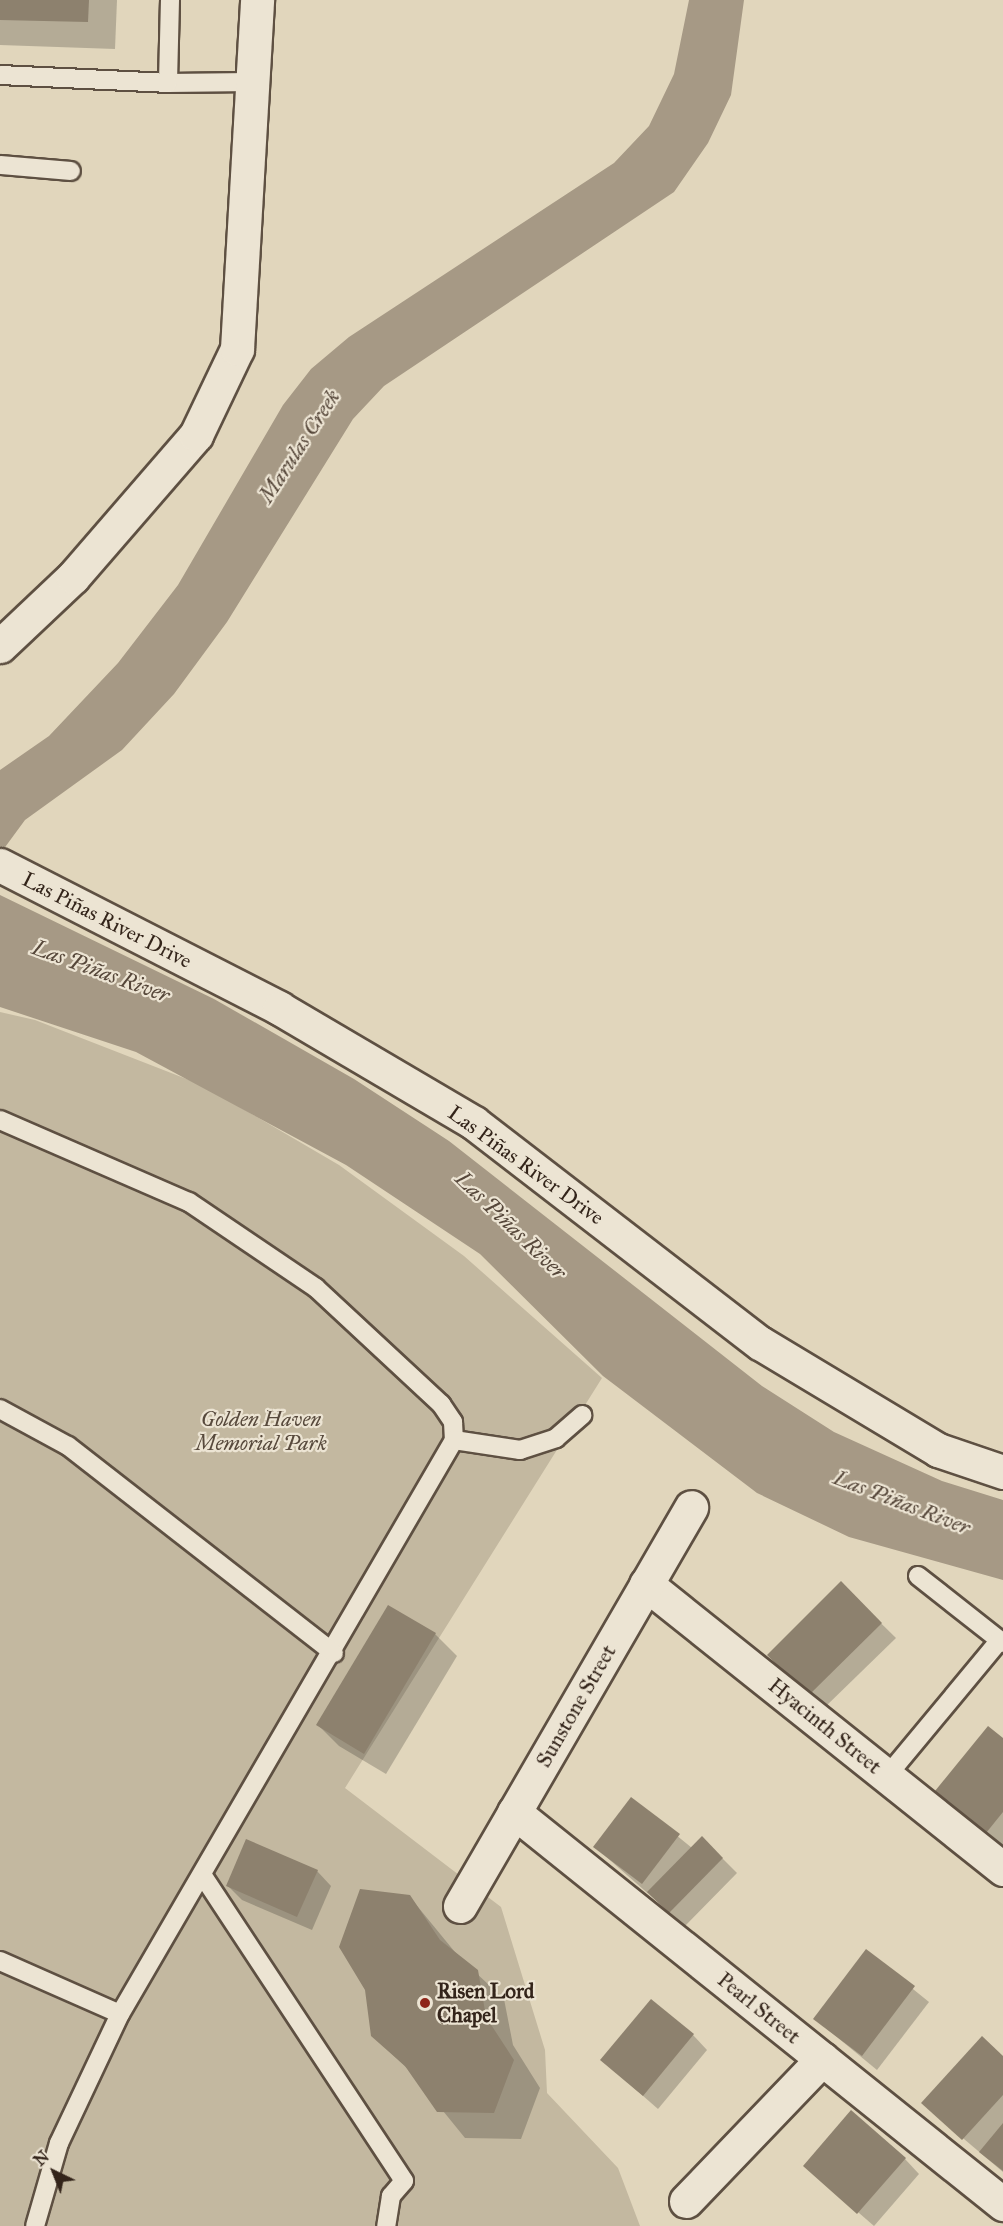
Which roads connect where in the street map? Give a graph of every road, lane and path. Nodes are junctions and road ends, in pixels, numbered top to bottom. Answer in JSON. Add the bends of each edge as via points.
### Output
{"nodes":[{"id":1,"x":170,"y":0,"type":"edge"},
{"id":2,"x":257,"y":0,"type":"edge"},
{"id":3,"x":0,"y":75,"type":"edge"},
{"id":4,"x":251,"y":82,"type":"junction"},
{"id":5,"x":168,"y":83,"type":"junction"},
{"id":6,"x":0,"y":165,"type":"edge"},
{"id":7,"x":71,"y":171,"type":"dead end"},
{"id":8,"x":0,"y":646,"type":"edge"},
{"id":9,"x":0,"y":865,"type":"edge"},
{"id":10,"x":0,"y":1120,"type":"edge"},
{"id":11,"x":0,"y":1409,"type":"edge"},
{"id":12,"x":582,"y":1415,"type":"dead end"},
{"id":13,"x":454,"y":1440,"type":"junction"},
{"id":14,"x":1003,"y":1472,"type":"edge"},
{"id":15,"x":691,"y":1507,"type":"dead end"},
{"id":16,"x":918,"y":1576,"type":"dead end"},
{"id":17,"x":646,"y":1584,"type":"junction"},
{"id":18,"x":1001,"y":1642,"type":"edge"},
{"id":19,"x":333,"y":1653,"type":"junction"},
{"id":20,"x":887,"y":1776,"type":"junction"},
{"id":21,"x":514,"y":1812,"type":"junction"},
{"id":22,"x":1003,"y":1869,"type":"edge"},
{"id":23,"x":203,"y":1876,"type":"junction"},
{"id":24,"x":460,"y":1906,"type":"dead end"},
{"id":25,"x":0,"y":1961,"type":"edge"},
{"id":26,"x":120,"y":2014,"type":"junction"},
{"id":27,"x":822,"y":2059,"type":"junction"},
{"id":28,"x":686,"y":2201,"type":"dead end"},
{"id":29,"x":1003,"y":2204,"type":"edge"},
{"id":30,"x":35,"y":2226,"type":"edge"},
{"id":31,"x":386,"y":2226,"type":"edge"}],
"edges":[{"from":1,"to":5,"type":"lane"},
{"from":2,"to":4,"type":"street"},
{"from":3,"to":5,"type":"lane"},
{"from":4,"to":5,"type":"lane"},
{"from":4,"to":8,"type":"street","via":[[237,349],[196,435],[74,577]]},
{"from":6,"to":7,"type":"lane"},
{"from":9,"to":14,"type":"street","name":"Las Piñas River Drive","via":[[279,1008],[474,1122],[760,1342],[938,1450]]},
{"from":10,"to":13,"type":"lane","via":[[189,1202],[316,1288],[441,1404],[453,1422]]},
{"from":11,"to":19,"type":"lane","via":[[68,1446]]},
{"from":12,"to":13,"type":"lane","via":[[556,1438],[520,1450]]},
{"from":13,"to":19,"type":"lane"},
{"from":15,"to":17,"type":"street","name":"Sunstone Street"},
{"from":16,"to":18,"type":"lane"},
{"from":17,"to":20,"type":"street","name":"Hyacinth Street"},
{"from":17,"to":21,"type":"street","name":"Sunstone Street"},
{"from":18,"to":20,"type":"lane"},
{"from":19,"to":23,"type":"lane"},
{"from":20,"to":22,"type":"street","name":"Hyacinth Street"},
{"from":21,"to":24,"type":"street","name":"Sunstone Street"},
{"from":21,"to":27,"type":"street","name":"Pearl Street"},
{"from":23,"to":26,"type":"lane"},
{"from":23,"to":31,"type":"lane","via":[[404,2181],[391,2196]]},
{"from":25,"to":26,"type":"lane"},
{"from":26,"to":30,"type":"lane","via":[[59,2143]]},
{"from":27,"to":28,"type":"street"},
{"from":27,"to":29,"type":"street","name":"Pearl Street"}]}
